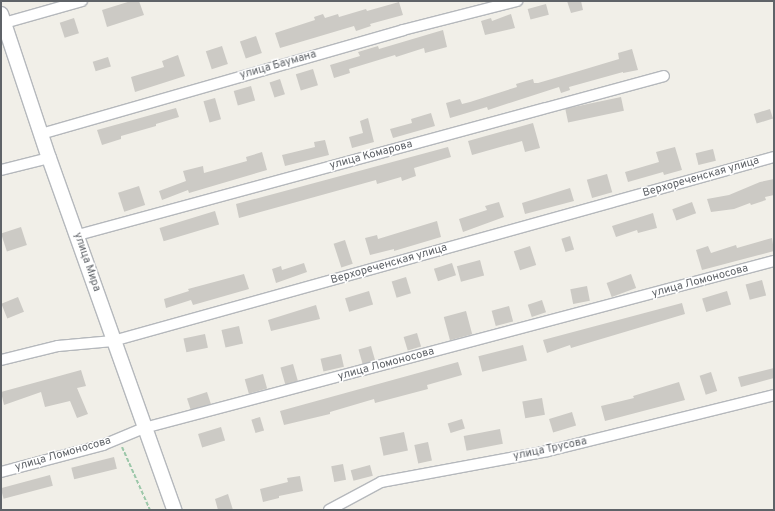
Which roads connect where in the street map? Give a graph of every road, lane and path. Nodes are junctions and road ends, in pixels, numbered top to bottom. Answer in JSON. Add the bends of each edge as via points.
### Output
{"nodes":[{"id":1,"x":82,"y":1,"type":"edge"},
{"id":2,"x":517,"y":1,"type":"edge"},
{"id":3,"x":3,"y":19,"type":"edge"},
{"id":4,"x":6,"y":44,"type":"edge"},
{"id":5,"x":664,"y":76,"type":"dead end"},
{"id":6,"x":41,"y":134,"type":"junction"},
{"id":7,"x":774,"y":157,"type":"edge"},
{"id":8,"x":49,"y":158,"type":"junction"},
{"id":9,"x":1,"y":170,"type":"edge"},
{"id":10,"x":78,"y":235,"type":"junction"},
{"id":11,"x":774,"y":261,"type":"edge"},
{"id":12,"x":113,"y":341,"type":"junction"},
{"id":13,"x":1,"y":360,"type":"edge"},
{"id":14,"x":774,"y":395,"type":"edge"},
{"id":15,"x":144,"y":428,"type":"junction"},
{"id":16,"x":118,"y":439,"type":"junction"},
{"id":17,"x":1,"y":472,"type":"edge"},
{"id":18,"x":150,"y":510,"type":"edge"},
{"id":19,"x":174,"y":510,"type":"edge"},
{"id":20,"x":329,"y":510,"type":"edge"}],
"edges":[{"from":1,"to":3,"type":"street"},
{"from":2,"to":6,"type":"street","name":"улица Баумана","via":[[403,30]]},
{"from":3,"to":4,"type":"street","name":"улица Мира"},
{"from":4,"to":6,"type":"street","name":"улица Мира"},
{"from":5,"to":10,"type":"street","name":"улица Комарова"},
{"from":6,"to":8,"type":"street","name":"улица Мира"},
{"from":7,"to":12,"type":"street","name":"Верхореченская улица"},
{"from":8,"to":9,"type":"street"},
{"from":8,"to":10,"type":"street","name":"улица Мира"},
{"from":10,"to":12,"type":"street","name":"улица Мира"},
{"from":11,"to":15,"type":"street","name":"улица Ломоносова"},
{"from":12,"to":13,"type":"street","name":"Верхореченская улица","via":[[58,346]]},
{"from":12,"to":15,"type":"street","name":"улица Мира"},
{"from":14,"to":20,"type":"street","name":"улица Трусова","via":[[548,451],[381,482]]},
{"from":15,"to":16,"type":"street","name":"улица Ломоносова"},
{"from":15,"to":19,"type":"street","name":"улица Мира"},
{"from":16,"to":17,"type":"street","name":"улица Ломоносова"},
{"from":16,"to":18,"type":"path"}]}
